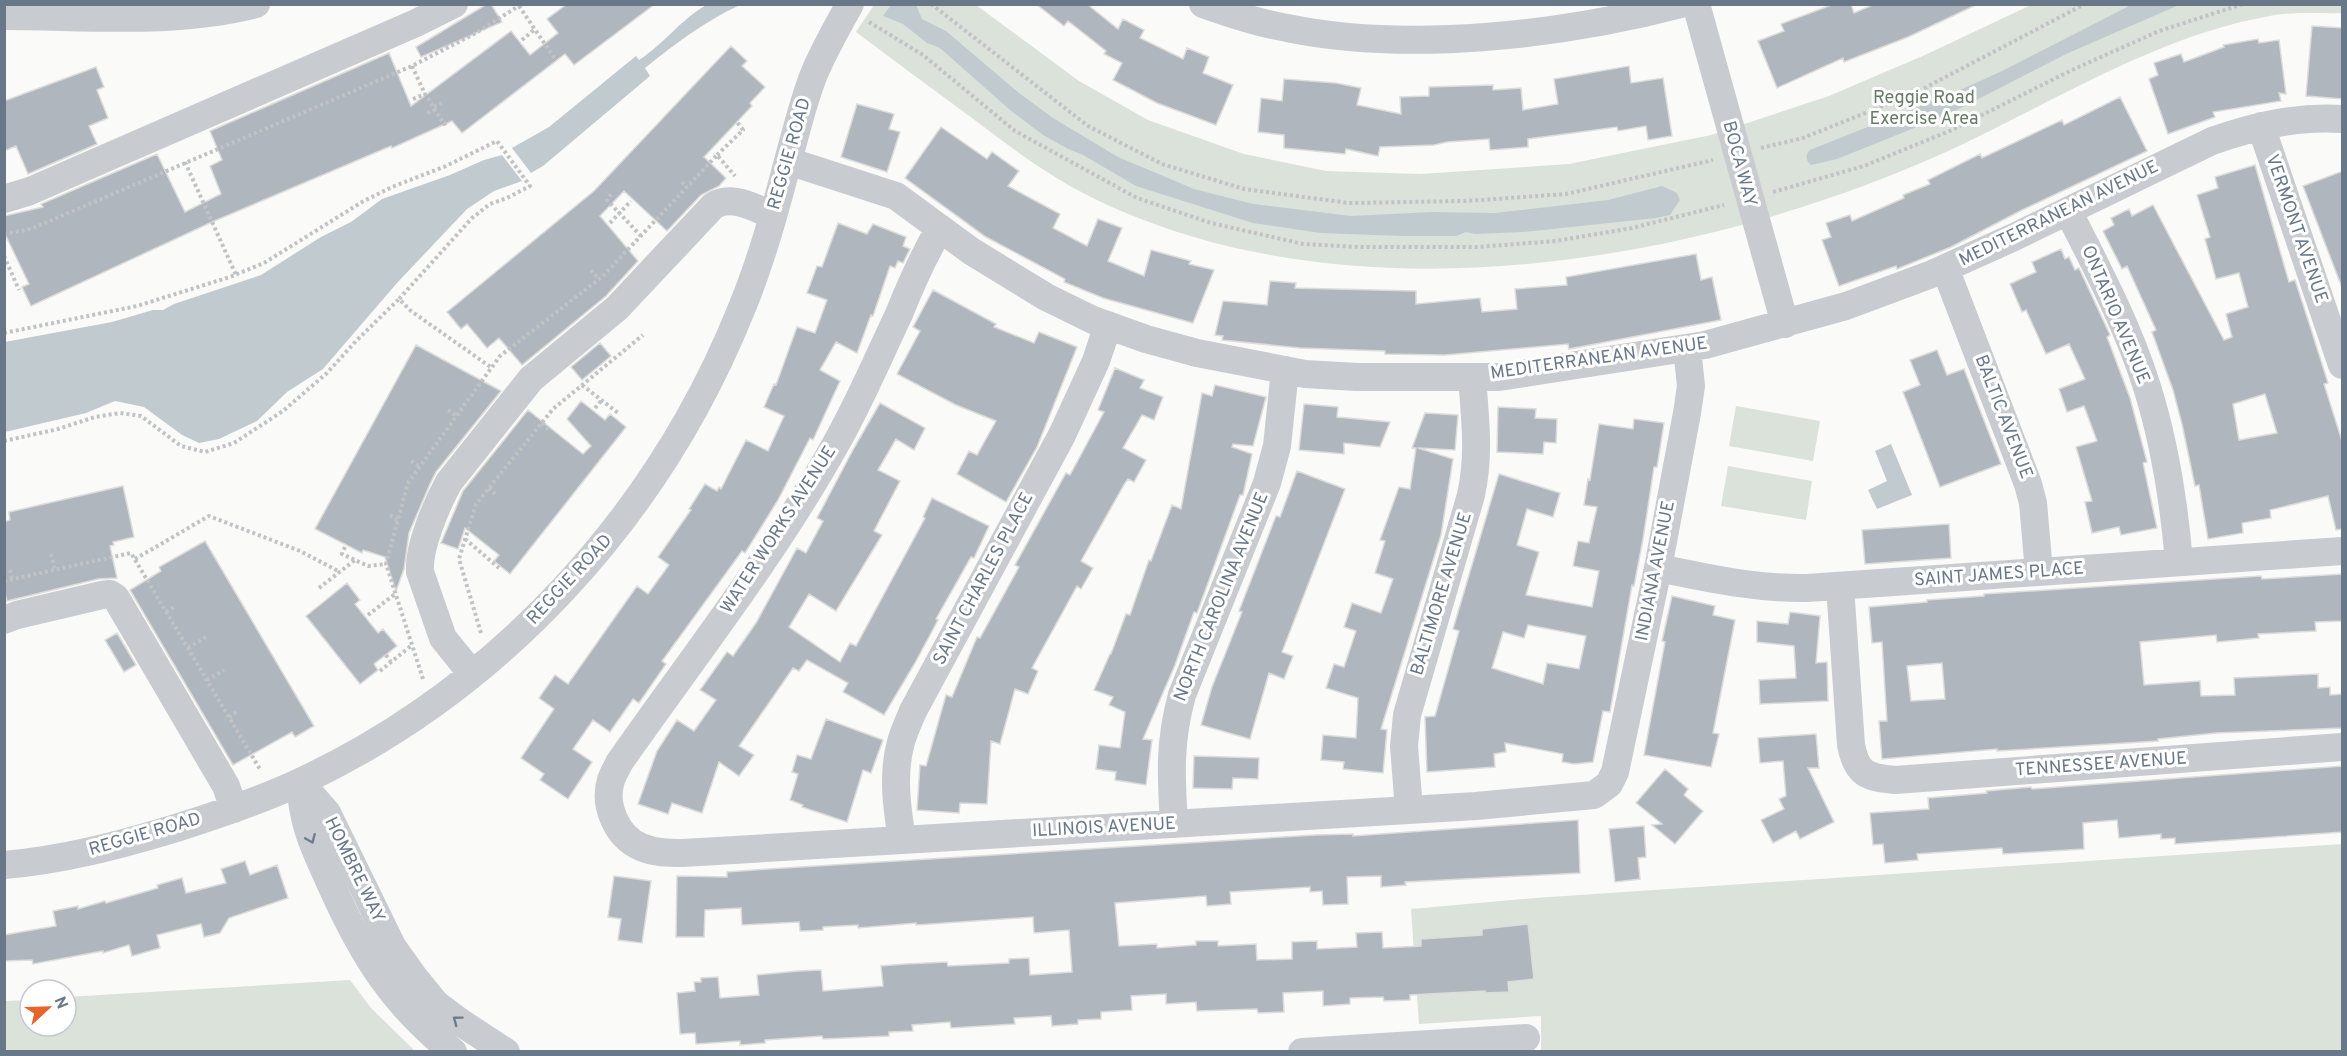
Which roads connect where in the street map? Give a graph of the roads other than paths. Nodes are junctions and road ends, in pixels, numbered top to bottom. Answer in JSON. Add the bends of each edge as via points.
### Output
{"nodes":[{"id":1,"x":256,"y":4,"type":"edge"},
{"id":2,"x":454,"y":4,"type":"edge"},
{"id":3,"x":1203,"y":4,"type":"edge"},
{"id":4,"x":1681,"y":4,"type":"edge"},
{"id":5,"x":1696,"y":4,"type":"edge"},
{"id":6,"x":860,"y":13,"type":"edge"},
{"id":7,"x":1258,"y":13,"type":"edge"},
{"id":8,"x":4,"y":16,"type":"edge"},
{"id":9,"x":2343,"y":119,"type":"edge"},
{"id":10,"x":2261,"y":126,"type":"junction"},
{"id":11,"x":788,"y":161,"type":"junction"},
{"id":12,"x":4,"y":199,"type":"edge"},
{"id":13,"x":2068,"y":211,"type":"junction"},
{"id":14,"x":773,"y":215,"type":"junction"},
{"id":15,"x":940,"y":228,"type":"junction"},
{"id":16,"x":1945,"y":268,"type":"junction"},
{"id":17,"x":1785,"y":324,"type":"junction"},
{"id":18,"x":1108,"y":326,"type":"junction"},
{"id":19,"x":1687,"y":348,"type":"junction"},
{"id":20,"x":2343,"y":365,"type":"edge"},
{"id":21,"x":1285,"y":370,"type":"junction"},
{"id":22,"x":1472,"y":377,"type":"junction"},
{"id":23,"x":2343,"y":551,"type":"edge"},
{"id":24,"x":2179,"y":562,"type":"junction"},
{"id":25,"x":1658,"y":568,"type":"junction"},
{"id":26,"x":2038,"y":572,"type":"junction"},
{"id":27,"x":1840,"y":586,"type":"junction"},
{"id":28,"x":4,"y":620,"type":"edge"},
{"id":29,"x":472,"y":674,"type":"junction"},
{"id":30,"x":2343,"y":747,"type":"edge"},
{"id":31,"x":300,"y":782,"type":"junction"},
{"id":32,"x":1604,"y":789,"type":"joint"},
{"id":33,"x":234,"y":809,"type":"junction"},
{"id":34,"x":1409,"y":810,"type":"junction"},
{"id":35,"x":615,"y":821,"type":"joint"},
{"id":36,"x":1174,"y":824,"type":"junction"},
{"id":37,"x":902,"y":840,"type":"junction"},
{"id":38,"x":4,"y":865,"type":"edge"},
{"id":39,"x":1526,"y":1038,"type":"dead end"},
{"id":40,"x":453,"y":1052,"type":"edge"},
{"id":41,"x":506,"y":1052,"type":"edge"},
{"id":42,"x":1302,"y":1052,"type":"edge"}],
"edges":[{"from":1,"to":8,"type":"street","via":[[149,17]]},
{"from":2,"to":12,"type":"street"},
{"from":3,"to":7,"type":"street"},
{"from":4,"to":7,"type":"street","via":[[1554,30],[1442,38],[1336,36],[1287,28]]},
{"from":5,"to":17,"type":"street","name":"BOCA WAY"},
{"from":6,"to":11,"type":"street","name":"REGGIE ROAD","via":[[814,72]]},
{"from":9,"to":10,"type":"street","name":"MEDITERRANEAN AVENUE","via":[[2289,120]]},
{"from":10,"to":13,"type":"street","name":"MEDITERRANEAN AVENUE","via":[[2212,141]]},
{"from":10,"to":20,"type":"street","name":"VERMONT AVENUE"},
{"from":11,"to":14,"type":"street","name":"REGGIE ROAD"},
{"from":11,"to":15,"type":"street","name":"MEDITERRANEAN AVENUE","via":[[896,196]]},
{"from":13,"to":16,"type":"street","name":"MEDITERRANEAN AVENUE"},
{"from":13,"to":24,"type":"street","name":"ONTARIO AVENUE","via":[[2130,340],[2147,387],[2171,486]]},
{"from":14,"to":29,"type":"street","name":"REGGIE ROAD","via":[[741,310],[678,438],[649,484],[578,575]]},
{"from":14,"to":29,"type":"street","via":[[731,200],[713,206],[617,308],[531,379],[449,482],[419,560],[420,572],[443,638]]},
{"from":15,"to":18,"type":"street","name":"MEDITERRANEAN AVENUE","via":[[1001,271]]},
{"from":15,"to":35,"type":"street","name":"WATER WORKS AVENUE","via":[[866,386],[806,494],[619,763],[609,796]]},
{"from":16,"to":17,"type":"street","name":"MEDITERRANEAN AVENUE","via":[[1846,306]]},
{"from":16,"to":26,"type":"street","name":"BALTIC AVENUE","via":[[2028,484]]},
{"from":17,"to":19,"type":"street","name":"MEDITERRANEAN AVENUE"},
{"from":18,"to":21,"type":"street","name":"MEDITERRANEAN AVENUE","via":[[1197,353]]},
{"from":18,"to":37,"type":"street","name":"SAINT CHARLES PLACE","via":[[1062,435],[913,711],[896,768]]},
{"from":19,"to":22,"type":"street","name":"MEDITERRANEAN AVENUE","via":[[1499,377]]},
{"from":19,"to":25,"type":"street","name":"INDIANA AVENUE","via":[[1691,386]]},
{"from":21,"to":22,"type":"street","name":"MEDITERRANEAN AVENUE","via":[[1357,377]]},
{"from":21,"to":36,"type":"street","name":"NORTH CAROLINA AVENUE","via":[[1277,446],[1267,483],[1174,722],[1170,751]]},
{"from":22,"to":34,"type":"street","name":"BALTIMORE AVENUE","via":[[1477,468],[1407,716],[1404,746]]},
{"from":23,"to":24,"type":"street","name":"SAINT JAMES PLACE"},
{"from":24,"to":26,"type":"street","name":"SAINT JAMES PLACE"},
{"from":25,"to":27,"type":"street","name":"SAINT JAMES PLACE","via":[[1772,589]]},
{"from":25,"to":32,"type":"street","name":"INDIANA AVENUE","via":[[1615,772]]},
{"from":26,"to":27,"type":"street","name":"SAINT JAMES PLACE"},
{"from":27,"to":30,"type":"street","name":"TENNESSEE AVENUE","via":[[1851,745],[1861,771],[1872,778],[1895,780]]},
{"from":28,"to":33,"type":"street","via":[[102,595],[116,598],[226,786]]},
{"from":29,"to":31,"type":"street","name":"REGGIE ROAD","via":[[402,725]]},
{"from":31,"to":33,"type":"street","name":"REGGIE ROAD"},
{"from":31,"to":40,"type":"street","name":"HOMBRE WAY","one_way":true,"via":[[307,832],[364,951],[404,1008]]},
{"from":41,"to":31,"type":"street","name":"HOMBRE WAY","one_way":true,"via":[[436,1004],[414,977],[377,919],[327,813]]},
{"from":32,"to":34,"type":"street","name":"ILLINOIS AVENUE","via":[[1585,797]]},
{"from":33,"to":38,"type":"street","name":"REGGIE ROAD","via":[[103,849]]},
{"from":34,"to":36,"type":"street","name":"ILLINOIS AVENUE"},
{"from":35,"to":37,"type":"street","name":"ILLINOIS AVENUE","via":[[640,847],[658,852]]},
{"from":36,"to":37,"type":"street","name":"ILLINOIS AVENUE"},
{"from":39,"to":42,"type":"street"}]}
